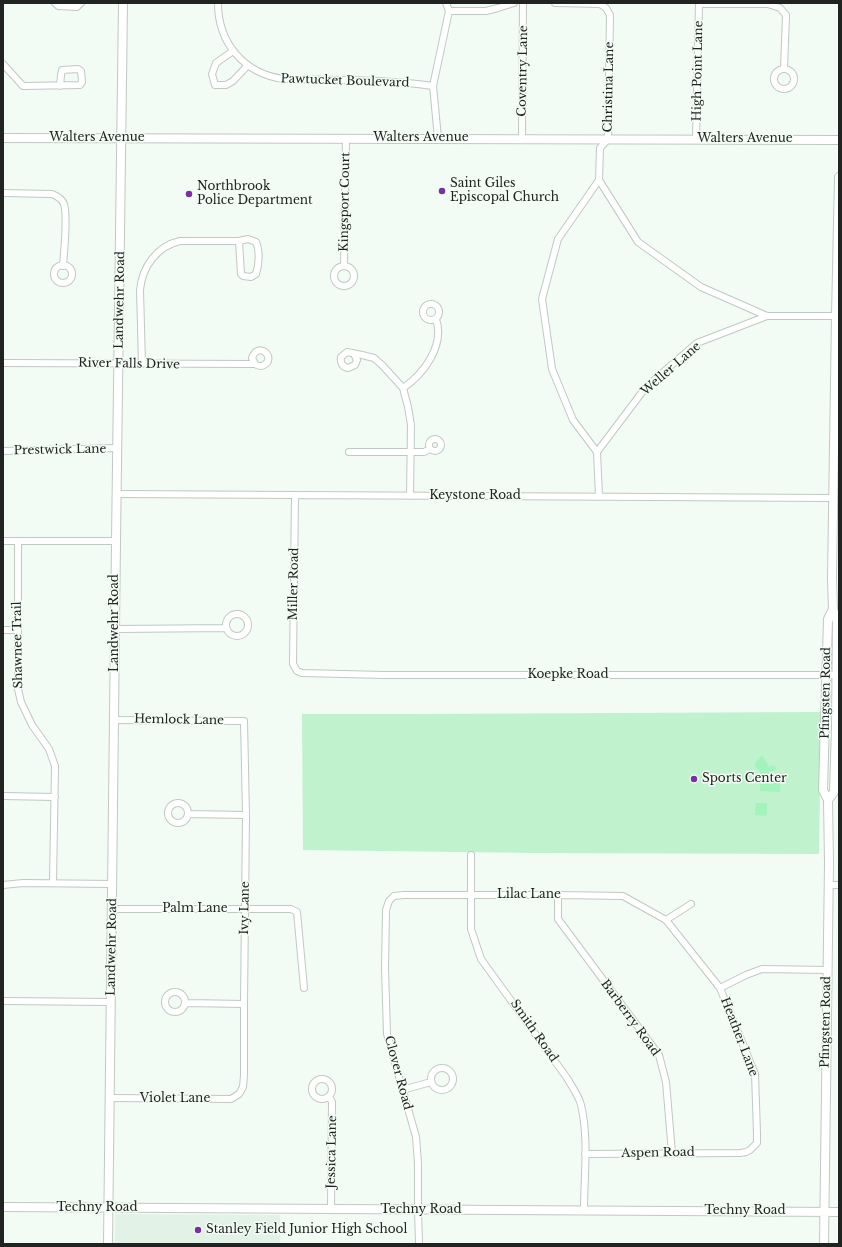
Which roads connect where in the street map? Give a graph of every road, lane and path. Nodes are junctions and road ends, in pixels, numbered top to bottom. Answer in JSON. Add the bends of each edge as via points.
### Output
{"nodes":[{"id":1,"x":55,"y":3,"type":"edge"},
{"id":2,"x":81,"y":3,"type":"edge"},
{"id":3,"x":123,"y":3,"type":"edge"},
{"id":4,"x":218,"y":3,"type":"edge"},
{"id":5,"x":446,"y":3,"type":"edge"},
{"id":6,"x":514,"y":3,"type":"edge"},
{"id":7,"x":523,"y":3,"type":"edge"},
{"id":8,"x":555,"y":3,"type":"edge"},
{"id":9,"x":699,"y":4,"type":"edge"},
{"id":10,"x":449,"y":11,"type":"junction"},
{"id":11,"x":233,"y":51,"type":"junction"},
{"id":12,"x":3,"y":64,"type":"edge"},
{"id":13,"x":248,"y":65,"type":"junction"},
{"id":14,"x":784,"y":69,"type":"dead end"},
{"id":15,"x":60,"y":86,"type":"dead end"},
{"id":16,"x":433,"y":86,"type":"junction"},
{"id":17,"x":3,"y":138,"type":"edge"},
{"id":18,"x":122,"y":138,"type":"junction"},
{"id":19,"x":346,"y":138,"type":"junction"},
{"id":20,"x":438,"y":138,"type":"junction"},
{"id":21,"x":522,"y":139,"type":"junction"},
{"id":22,"x":608,"y":139,"type":"junction"},
{"id":23,"x":696,"y":139,"type":"junction"},
{"id":24,"x":839,"y":140,"type":"edge"},
{"id":25,"x":839,"y":177,"type":"edge"},
{"id":26,"x":599,"y":180,"type":"junction"},
{"id":27,"x":3,"y":193,"type":"edge"},
{"id":28,"x":239,"y":241,"type":"junction"},
{"id":29,"x":63,"y":266,"type":"dead end"},
{"id":30,"x":344,"y":266,"type":"dead end"},
{"id":31,"x":767,"y":316,"type":"junction"},
{"id":32,"x":836,"y":316,"type":"junction"},
{"id":33,"x":436,"y":319,"type":"dead end"},
{"id":34,"x":354,"y":354,"type":"dead end"},
{"id":35,"x":3,"y":363,"type":"edge"},
{"id":36,"x":119,"y":364,"type":"junction"},
{"id":37,"x":142,"y":364,"type":"junction"},
{"id":38,"x":255,"y":364,"type":"dead end"},
{"id":39,"x":403,"y":388,"type":"junction"},
{"id":40,"x":837,"y":409,"type":"edge"},
{"id":41,"x":118,"y":448,"type":"junction"},
{"id":42,"x":430,"y":449,"type":"dead end"},
{"id":43,"x":3,"y":451,"type":"edge"},
{"id":44,"x":349,"y":452,"type":"dead end"},
{"id":45,"x":410,"y":452,"type":"junction"},
{"id":46,"x":597,"y":452,"type":"junction"},
{"id":47,"x":116,"y":494,"type":"junction"},
{"id":48,"x":295,"y":495,"type":"junction"},
{"id":49,"x":410,"y":496,"type":"junction"},
{"id":50,"x":600,"y":496,"type":"junction"},
{"id":51,"x":833,"y":498,"type":"junction"},
{"id":52,"x":3,"y":541,"type":"edge"},
{"id":53,"x":18,"y":541,"type":"junction"},
{"id":54,"x":116,"y":541,"type":"junction"},
{"id":55,"x":836,"y":585,"type":"edge"},
{"id":56,"x":833,"y":609,"type":"junction"},
{"id":57,"x":226,"y":628,"type":"dead end"},
{"id":58,"x":116,"y":629,"type":"junction"},
{"id":59,"x":3,"y":630,"type":"edge"},
{"id":60,"x":17,"y":630,"type":"junction"},
{"id":61,"x":297,"y":671,"type":"joint"},
{"id":62,"x":826,"y":675,"type":"junction"},
{"id":63,"x":838,"y":675,"type":"edge"},
{"id":64,"x":115,"y":720,"type":"junction"},
{"id":65,"x":244,"y":721,"type":"joint"},
{"id":66,"x":825,"y":727,"type":"junction"},
{"id":67,"x":836,"y":727,"type":"junction"},
{"id":68,"x":3,"y":796,"type":"edge"},
{"id":69,"x":55,"y":797,"type":"junction"},
{"id":70,"x":828,"y":800,"type":"junction"},
{"id":71,"x":188,"y":814,"type":"dead end"},
{"id":72,"x":246,"y":815,"type":"junction"},
{"id":73,"x":471,"y":855,"type":"dead end"},
{"id":74,"x":54,"y":883,"type":"junction"},
{"id":75,"x":113,"y":884,"type":"junction"},
{"id":76,"x":3,"y":885,"type":"edge"},
{"id":77,"x":828,"y":885,"type":"junction"},
{"id":78,"x":839,"y":885,"type":"edge"},
{"id":79,"x":471,"y":895,"type":"junction"},
{"id":80,"x":558,"y":895,"type":"junction"},
{"id":81,"x":389,"y":901,"type":"joint"},
{"id":82,"x":691,"y":904,"type":"dead end"},
{"id":83,"x":112,"y":909,"type":"junction"},
{"id":84,"x":245,"y":909,"type":"junction"},
{"id":85,"x":666,"y":920,"type":"junction"},
{"id":86,"x":827,"y":970,"type":"junction"},
{"id":87,"x":304,"y":988,"type":"dead end"},
{"id":88,"x":720,"y":988,"type":"junction"},
{"id":89,"x":3,"y":1001,"type":"edge"},
{"id":90,"x":112,"y":1002,"type":"junction"},
{"id":91,"x":186,"y":1003,"type":"dead end"},
{"id":92,"x":244,"y":1004,"type":"junction"},
{"id":93,"x":431,"y":1082,"type":"dead end"},
{"id":94,"x":402,"y":1090,"type":"junction"},
{"id":95,"x":239,"y":1094,"type":"joint"},
{"id":96,"x":328,"y":1096,"type":"dead end"},
{"id":97,"x":110,"y":1098,"type":"junction"},
{"id":98,"x":731,"y":1152,"type":"joint"},
{"id":99,"x":672,"y":1153,"type":"junction"},
{"id":100,"x":585,"y":1154,"type":"junction"},
{"id":101,"x":3,"y":1207,"type":"edge"},
{"id":102,"x":109,"y":1208,"type":"junction"},
{"id":103,"x":331,"y":1209,"type":"junction"},
{"id":104,"x":418,"y":1210,"type":"junction"},
{"id":105,"x":584,"y":1210,"type":"junction"},
{"id":106,"x":824,"y":1212,"type":"junction"},
{"id":107,"x":839,"y":1212,"type":"edge"},
{"id":108,"x":108,"y":1244,"type":"edge"},
{"id":109,"x":419,"y":1244,"type":"edge"},
{"id":110,"x":824,"y":1244,"type":"edge"}],
"edges":[{"from":1,"to":2,"type":"street","via":[[58,6],[77,7]]},
{"from":3,"to":18,"type":"main road","name":"Landwehr Road"},
{"from":4,"to":11,"type":"street","name":"Pawtucket Boulevard","via":[[218,16],[224,36]]},
{"from":5,"to":10,"type":"street"},
{"from":6,"to":10,"type":"street","via":[[486,11]]},
{"from":7,"to":21,"type":"street","name":"Coventry Lane"},
{"from":8,"to":22,"type":"street","name":"Christina Lane","via":[[600,4],[610,15]]},
{"from":9,"to":14,"type":"street","via":[[768,4],[780,8],[786,15]]},
{"from":9,"to":23,"type":"street","name":"High Point Lane"},
{"from":10,"to":16,"type":"street"},
{"from":11,"to":13,"type":"street","name":"Pawtucket Boulevard"},
{"from":11,"to":13,"type":"street","via":[[216,63],[212,74],[215,85],[226,85],[233,81]]},
{"from":12,"to":15,"type":"street","via":[[23,86]]},
{"from":13,"to":16,"type":"street","name":"Pawtucket Boulevard","via":[[275,78],[404,82]]},
{"from":16,"to":20,"type":"street"},
{"from":17,"to":18,"type":"main road","name":"Walters Avenue"},
{"from":18,"to":19,"type":"main road","name":"Walters Avenue"},
{"from":18,"to":36,"type":"main road","name":"Landwehr Road"},
{"from":19,"to":20,"type":"main road","name":"Walters Avenue"},
{"from":19,"to":30,"type":"street","name":"Kingsport Court"},
{"from":20,"to":21,"type":"main road","name":"Walters Avenue"},
{"from":21,"to":22,"type":"main road","name":"Walters Avenue"},
{"from":22,"to":23,"type":"main road","name":"Walters Avenue"},
{"from":22,"to":26,"type":"street","name":"Christina Lane","via":[[600,148]]},
{"from":23,"to":24,"type":"main road","name":"Walters Avenue"},
{"from":25,"to":32,"type":"main road","name":"Pfingsten Road"},
{"from":26,"to":31,"type":"street","via":[[638,242],[702,287]]},
{"from":26,"to":46,"type":"street","via":[[558,239],[542,299],[552,369],[573,420]]},
{"from":27,"to":29,"type":"street","via":[[52,194],[60,198],[64,204],[65,214]]},
{"from":28,"to":28,"type":"street","via":[[241,274],[251,277],[256,274],[259,248],[253,240]]},
{"from":28,"to":37,"type":"street","via":[[180,241],[162,249],[148,263],[141,279],[140,290]]},
{"from":31,"to":32,"type":"street"},
{"from":31,"to":46,"type":"street","name":"Weller Lane","via":[[697,343],[646,387]]},
{"from":32,"to":40,"type":"main road","name":"Pfingsten Road"},
{"from":33,"to":39,"type":"street","via":[[439,327],[438,339],[432,355],[423,370]]},
{"from":34,"to":39,"type":"street","via":[[374,358]]},
{"from":35,"to":36,"type":"street","name":"River Falls Drive"},
{"from":36,"to":37,"type":"street","name":"River Falls Drive"},
{"from":36,"to":41,"type":"main road","name":"Landwehr Road"},
{"from":37,"to":38,"type":"street","name":"River Falls Drive"},
{"from":39,"to":45,"type":"street","via":[[411,425]]},
{"from":40,"to":51,"type":"main road","name":"Pfingsten Road"},
{"from":41,"to":43,"type":"street","name":"Prestwick Lane"},
{"from":41,"to":47,"type":"main road","name":"Landwehr Road"},
{"from":42,"to":45,"type":"street","via":[[424,452]]},
{"from":44,"to":45,"type":"street"},
{"from":45,"to":49,"type":"street"},
{"from":46,"to":50,"type":"street"},
{"from":47,"to":48,"type":"street","name":"Keystone Road"},
{"from":47,"to":54,"type":"main road","name":"Landwehr Road"},
{"from":48,"to":49,"type":"street","name":"Keystone Road"},
{"from":48,"to":61,"type":"street","name":"Miller Road","via":[[293,664]]},
{"from":49,"to":50,"type":"street","name":"Keystone Road"},
{"from":50,"to":51,"type":"street","name":"Keystone Road"},
{"from":51,"to":55,"type":"main road","name":"Pfingsten Road"},
{"from":52,"to":53,"type":"street"},
{"from":53,"to":54,"type":"street"},
{"from":53,"to":60,"type":"street","name":"Shawnee Trail"},
{"from":54,"to":58,"type":"main road","name":"Landwehr Road"},
{"from":55,"to":56,"type":"main road","name":"Pfingsten Road"},
{"from":56,"to":62,"type":"main road","name":"Pfingsten Road","via":[[828,620]]},
{"from":56,"to":63,"type":"main road","name":"Pfingsten Road","via":[[838,622]]},
{"from":57,"to":58,"type":"street"},
{"from":58,"to":64,"type":"main road","name":"Landwehr Road"},
{"from":59,"to":60,"type":"street"},
{"from":60,"to":69,"type":"street","name":"Shawnee Trail","via":[[18,689],[32,725],[49,749],[55,766]]},
{"from":61,"to":62,"type":"street","name":"Koepke Road","via":[[305,674],[384,675]]},
{"from":62,"to":63,"type":"street","name":"Koepke Road"},
{"from":62,"to":66,"type":"main road","name":"Pfingsten Road"},
{"from":63,"to":67,"type":"main road","name":"Pfingsten Road"},
{"from":64,"to":65,"type":"street","name":"Hemlock Lane"},
{"from":64,"to":75,"type":"main road","name":"Landwehr Road"},
{"from":65,"to":72,"type":"street","name":"Ivy Lane"},
{"from":66,"to":67,"type":"main road"},
{"from":66,"to":70,"type":"main road","name":"Pfingsten Road","via":[[823,790]]},
{"from":67,"to":70,"type":"main road","name":"Pfingsten Road","via":[[834,792]]},
{"from":68,"to":69,"type":"street"},
{"from":69,"to":74,"type":"street","name":"Shawnee Trail"},
{"from":70,"to":77,"type":"main road","name":"Pfingsten Road"},
{"from":71,"to":72,"type":"street"},
{"from":72,"to":84,"type":"street","name":"Ivy Lane"},
{"from":73,"to":79,"type":"street","name":"Smith Road"},
{"from":74,"to":75,"type":"street"},
{"from":74,"to":76,"type":"street"},
{"from":75,"to":83,"type":"main road","name":"Landwehr Road"},
{"from":77,"to":78,"type":"street"},
{"from":77,"to":86,"type":"main road","name":"Pfingsten Road"},
{"from":79,"to":80,"type":"street","name":"Lilac Lane"},
{"from":79,"to":81,"type":"street","name":"Lilac Lane","via":[[404,895],[394,896]]},
{"from":79,"to":100,"type":"street","name":"Smith Road","via":[[471,929],[481,959],[576,1093],[581,1105],[585,1132]]},
{"from":80,"to":85,"type":"street","name":"Lilac Lane","via":[[623,896]]},
{"from":80,"to":99,"type":"street","name":"Barberry Road","via":[[558,919],[659,1055],[666,1082]]},
{"from":81,"to":94,"type":"street","name":"Clover Road","via":[[386,910],[385,968],[387,1034]]},
{"from":82,"to":85,"type":"street"},
{"from":83,"to":84,"type":"street","name":"Palm Lane"},
{"from":83,"to":90,"type":"main road","name":"Landwehr Road"},
{"from":84,"to":87,"type":"street","name":"Palm Lane","via":[[291,909],[297,912]]},
{"from":84,"to":92,"type":"street","name":"Ivy Lane"},
{"from":85,"to":88,"type":"street","name":"Heather Lane"},
{"from":86,"to":88,"type":"street","via":[[762,969]]},
{"from":86,"to":106,"type":"main road","name":"Pfingsten Road"},
{"from":88,"to":98,"type":"street","name":"Heather Lane","via":[[755,1074],[758,1133],[756,1143],[746,1152]]},
{"from":89,"to":90,"type":"street"},
{"from":90,"to":97,"type":"main road","name":"Landwehr Road"},
{"from":91,"to":92,"type":"street"},
{"from":92,"to":95,"type":"street","name":"Ivy Lane","via":[[244,1075],[243,1087]]},
{"from":93,"to":94,"type":"street"},
{"from":94,"to":104,"type":"street","name":"Clover Road","via":[[416,1137]]},
{"from":95,"to":97,"type":"street","name":"Violet Lane","via":[[231,1099]]},
{"from":96,"to":103,"type":"street","name":"Jessica Lane","via":[[332,1102]]},
{"from":97,"to":102,"type":"main road","name":"Landwehr Road"},
{"from":98,"to":99,"type":"street","name":"Aspen Road"},
{"from":99,"to":100,"type":"street","name":"Aspen Road"},
{"from":100,"to":105,"type":"street","name":"Smith Road"},
{"from":101,"to":102,"type":"main road","name":"Techny Road"},
{"from":102,"to":103,"type":"main road","name":"Techny Road"},
{"from":102,"to":108,"type":"main road","name":"Landwehr Road"},
{"from":103,"to":104,"type":"main road","name":"Techny Road"},
{"from":104,"to":105,"type":"main road","name":"Techny Road"},
{"from":104,"to":109,"type":"street","name":"Clover Road"},
{"from":105,"to":106,"type":"main road","name":"Techny Road"},
{"from":106,"to":107,"type":"main road","name":"Techny Road"},
{"from":106,"to":110,"type":"main road","name":"Pfingsten Road"}]}
